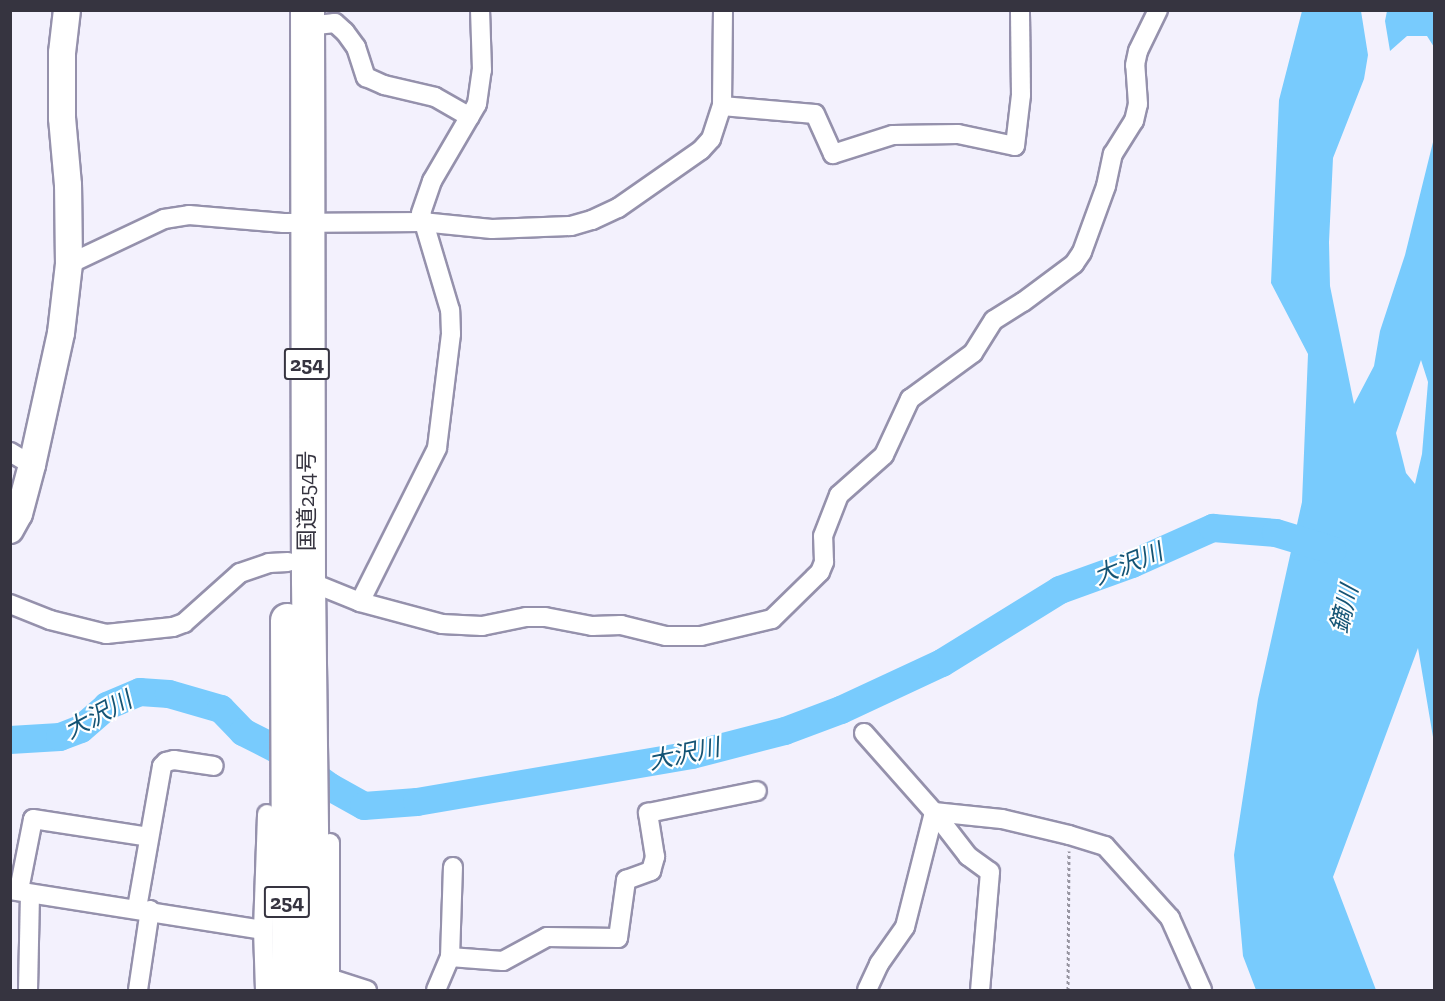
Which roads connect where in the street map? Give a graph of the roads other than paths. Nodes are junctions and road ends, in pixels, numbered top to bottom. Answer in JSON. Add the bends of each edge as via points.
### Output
{"nodes":[{"id":1,"x":67,"y":10,"type":"edge"},
{"id":2,"x":480,"y":10,"type":"edge"},
{"id":3,"x":723,"y":10,"type":"edge"},
{"id":4,"x":1020,"y":10,"type":"edge"},
{"id":5,"x":1158,"y":10,"type":"edge"},
{"id":6,"x":299,"y":16,"type":"edge"},
{"id":7,"x":722,"y":106,"type":"junction"},
{"id":8,"x":470,"y":117,"type":"junction"},
{"id":9,"x":422,"y":222,"type":"junction"},
{"id":10,"x":295,"y":223,"type":"junction"},
{"id":11,"x":69,"y":264,"type":"junction"},
{"id":12,"x":10,"y":452,"type":"edge"},
{"id":13,"x":32,"y":465,"type":"junction"},
{"id":14,"x":10,"y":530,"type":"edge"},
{"id":15,"x":298,"y":572,"type":"junction"},
{"id":16,"x":360,"y":602,"type":"junction"},
{"id":17,"x":10,"y":604,"type":"edge"},
{"id":18,"x":864,"y":733,"type":"dead end"},
{"id":19,"x":214,"y":766,"type":"dead end"},
{"id":20,"x":757,"y":791,"type":"dead end"},
{"id":21,"x":934,"y":812,"type":"junction"},
{"id":22,"x":299,"y":824,"type":"junction"},
{"id":23,"x":149,"y":837,"type":"junction"},
{"id":24,"x":453,"y":867,"type":"dead end"},
{"id":25,"x":20,"y":891,"type":"edge"},
{"id":26,"x":144,"y":909,"type":"junction"},
{"id":27,"x":263,"y":930,"type":"junction"},
{"id":28,"x":450,"y":957,"type":"junction"},
{"id":29,"x":324,"y":986,"type":"edge"},
{"id":30,"x":272,"y":989,"type":"edge"},
{"id":31,"x":28,"y":990,"type":"edge"},
{"id":32,"x":138,"y":990,"type":"edge"},
{"id":33,"x":367,"y":990,"type":"edge"},
{"id":34,"x":436,"y":990,"type":"edge"},
{"id":35,"x":867,"y":990,"type":"edge"},
{"id":36,"x":980,"y":990,"type":"edge"},
{"id":37,"x":1202,"y":990,"type":"edge"}],
"edges":[{"from":1,"to":11,"type":"street","via":[[62,117]]},
{"from":2,"to":8,"type":"street","via":[[481,93]]},
{"from":3,"to":7,"type":"street"},
{"from":4,"to":7,"type":"street","via":[[1021,95],[1015,146],[958,134],[893,135],[834,154],[816,114]]},
{"from":5,"to":16,"type":"street","via":[[1138,51],[1138,104],[1134,121],[1113,154],[1082,252],[1074,264],[994,320],[973,353],[910,399],[884,455],[839,495],[823,536],[824,562],[820,572],[783,611],[746,626],[701,636],[674,636],[621,625],[592,626],[545,617],[482,626],[442,624]]},
{"from":6,"to":8,"type":"street","via":[[334,23],[345,32],[356,47],[366,77],[435,97]]},
{"from":6,"to":10,"type":"highway","name":"国道254号","number":"254"},
{"from":7,"to":9,"type":"street","via":[[711,139],[701,150],[618,208],[592,220],[571,226],[492,229]]},
{"from":8,"to":9,"type":"street","via":[[432,181],[421,213]]},
{"from":9,"to":10,"type":"street"},
{"from":9,"to":16,"type":"street","via":[[450,310],[451,334],[437,448]]},
{"from":10,"to":11,"type":"street","via":[[214,215],[164,219]]},
{"from":10,"to":15,"type":"highway","name":"国道254号","number":"254"},
{"from":11,"to":13,"type":"street","via":[[61,333]]},
{"from":12,"to":13,"type":"street"},
{"from":13,"to":14,"type":"street","via":[[19,514]]},
{"from":15,"to":16,"type":"street"},
{"from":15,"to":17,"type":"street","via":[[269,563],[240,573],[184,623],[173,627],[105,634],[50,620]]},
{"from":15,"to":22,"type":"highway","name":"国道254号","number":"254"},
{"from":18,"to":21,"type":"street"},
{"from":19,"to":23,"type":"street","via":[[166,762],[162,766]]},
{"from":20,"to":28,"type":"street","via":[[648,813],[655,857],[651,870],[626,880],[618,938],[547,938],[503,961]]},
{"from":21,"to":35,"type":"street","via":[[905,927],[879,964]]},
{"from":21,"to":36,"type":"street","via":[[968,856],[990,872]]},
{"from":21,"to":37,"type":"street","via":[[1002,819],[1105,846],[1170,918]]},
{"from":22,"to":27,"type":"street"},
{"from":22,"to":29,"type":"highway","name":"国道254号","number":"254"},
{"from":22,"to":30,"type":"highway","name":"国道254号","number":"254"},
{"from":23,"to":25,"type":"street","via":[[33,819]]},
{"from":23,"to":26,"type":"street"},
{"from":24,"to":28,"type":"street"},
{"from":25,"to":26,"type":"street"},
{"from":25,"to":31,"type":"street"},
{"from":26,"to":27,"type":"street"},
{"from":26,"to":32,"type":"street"},
{"from":27,"to":30,"type":"street"},
{"from":28,"to":34,"type":"street"},
{"from":29,"to":33,"type":"street"}]}
